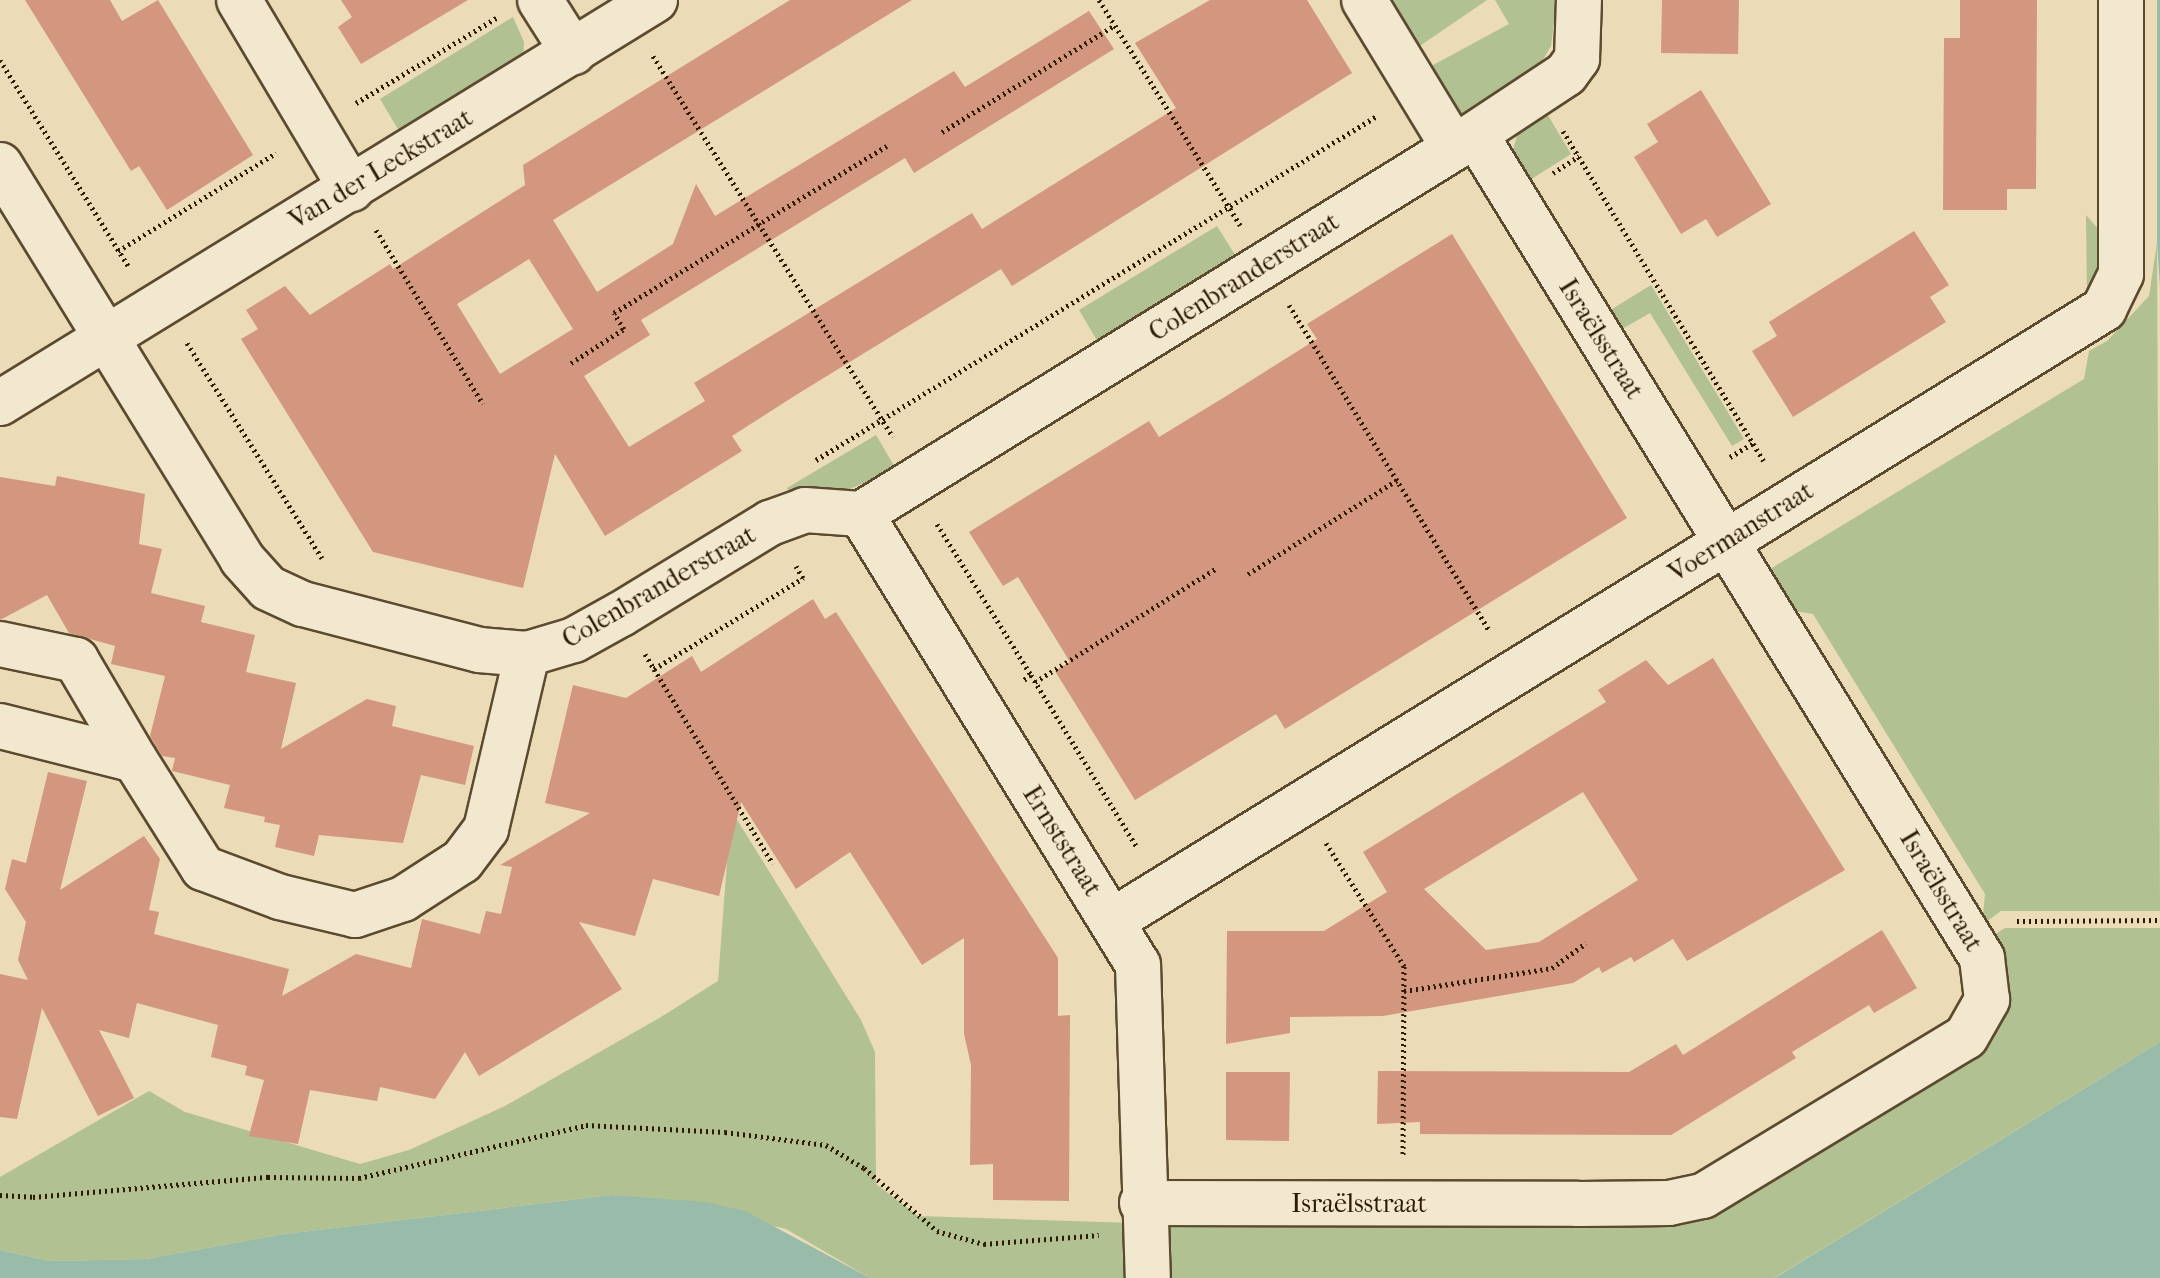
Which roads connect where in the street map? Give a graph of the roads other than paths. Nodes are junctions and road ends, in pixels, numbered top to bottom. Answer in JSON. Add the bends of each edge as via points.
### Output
{"nodes":[{"id":1,"x":239,"y":0,"type":"edge"},
{"id":2,"x":540,"y":0,"type":"edge"},
{"id":3,"x":1364,"y":0,"type":"edge"},
{"id":4,"x":1579,"y":0,"type":"edge"},
{"id":5,"x":2121,"y":0,"type":"edge"},
{"id":6,"x":642,"y":8,"type":"edge"},
{"id":7,"x":573,"y":52,"type":"junction"},
{"id":8,"x":1464,"y":141,"type":"junction"},
{"id":9,"x":0,"y":165,"type":"edge"},
{"id":10,"x":351,"y":189,"type":"junction"},
{"id":11,"x":107,"y":338,"type":"junction"},
{"id":12,"x":0,"y":403,"type":"edge"},
{"id":13,"x":861,"y":514,"type":"junction"},
{"id":14,"x":1726,"y":541,"type":"junction"},
{"id":15,"x":0,"y":644,"type":"edge"},
{"id":16,"x":527,"y":654,"type":"junction"},
{"id":17,"x":0,"y":726,"type":"edge"},
{"id":18,"x":135,"y":760,"type":"junction"},
{"id":19,"x":1112,"y":921,"type":"junction"},
{"id":20,"x":1142,"y":1203,"type":"junction"},
{"id":21,"x":1148,"y":1278,"type":"edge"}],
"edges":[{"from":1,"to":10,"type":"street"},
{"from":2,"to":7,"type":"street"},
{"from":3,"to":8,"type":"street","via":[[1419,90]]},
{"from":4,"to":8,"type":"street","name":"Colenbranderstraat","via":[[1577,59],[1540,93]]},
{"from":5,"to":14,"type":"street","name":"Voermanstraat","via":[[2121,274],[2104,309]]},
{"from":6,"to":7,"type":"street","name":"Van der Leckstraat"},
{"from":7,"to":10,"type":"street","name":"Van der Leckstraat"},
{"from":8,"to":13,"type":"street","name":"Colenbranderstraat"},
{"from":8,"to":14,"type":"street","name":"Israëlsstraat"},
{"from":9,"to":11,"type":"street","name":"Colenbranderstraat"},
{"from":10,"to":11,"type":"street","name":"Van der Leckstraat"},
{"from":11,"to":12,"type":"street","name":"Van der Leckstraat"},
{"from":11,"to":16,"type":"street","name":"Colenbranderstraat","via":[[242,559],[268,588],[303,604],[479,650]]},
{"from":13,"to":16,"type":"street","name":"Colenbranderstraat","via":[[805,510],[770,523],[598,627],[552,649]]},
{"from":13,"to":19,"type":"street","name":"Ernststraat"},
{"from":14,"to":19,"type":"street","name":"Voermanstraat"},
{"from":14,"to":20,"type":"street","name":"Israëlsstraat","via":[[1982,958],[1987,1000],[1966,1037],[1719,1188],[1669,1203]]},
{"from":15,"to":18,"type":"street","via":[[76,660]]},
{"from":16,"to":18,"type":"street","via":[[486,829],[462,861],[379,910],[355,915],[217,878],[190,851]]},
{"from":17,"to":18,"type":"street"},
{"from":19,"to":20,"type":"street","name":"Ernststraat","via":[[1138,965]]},
{"from":20,"to":21,"type":"street","name":"Ernststraat"}]}
